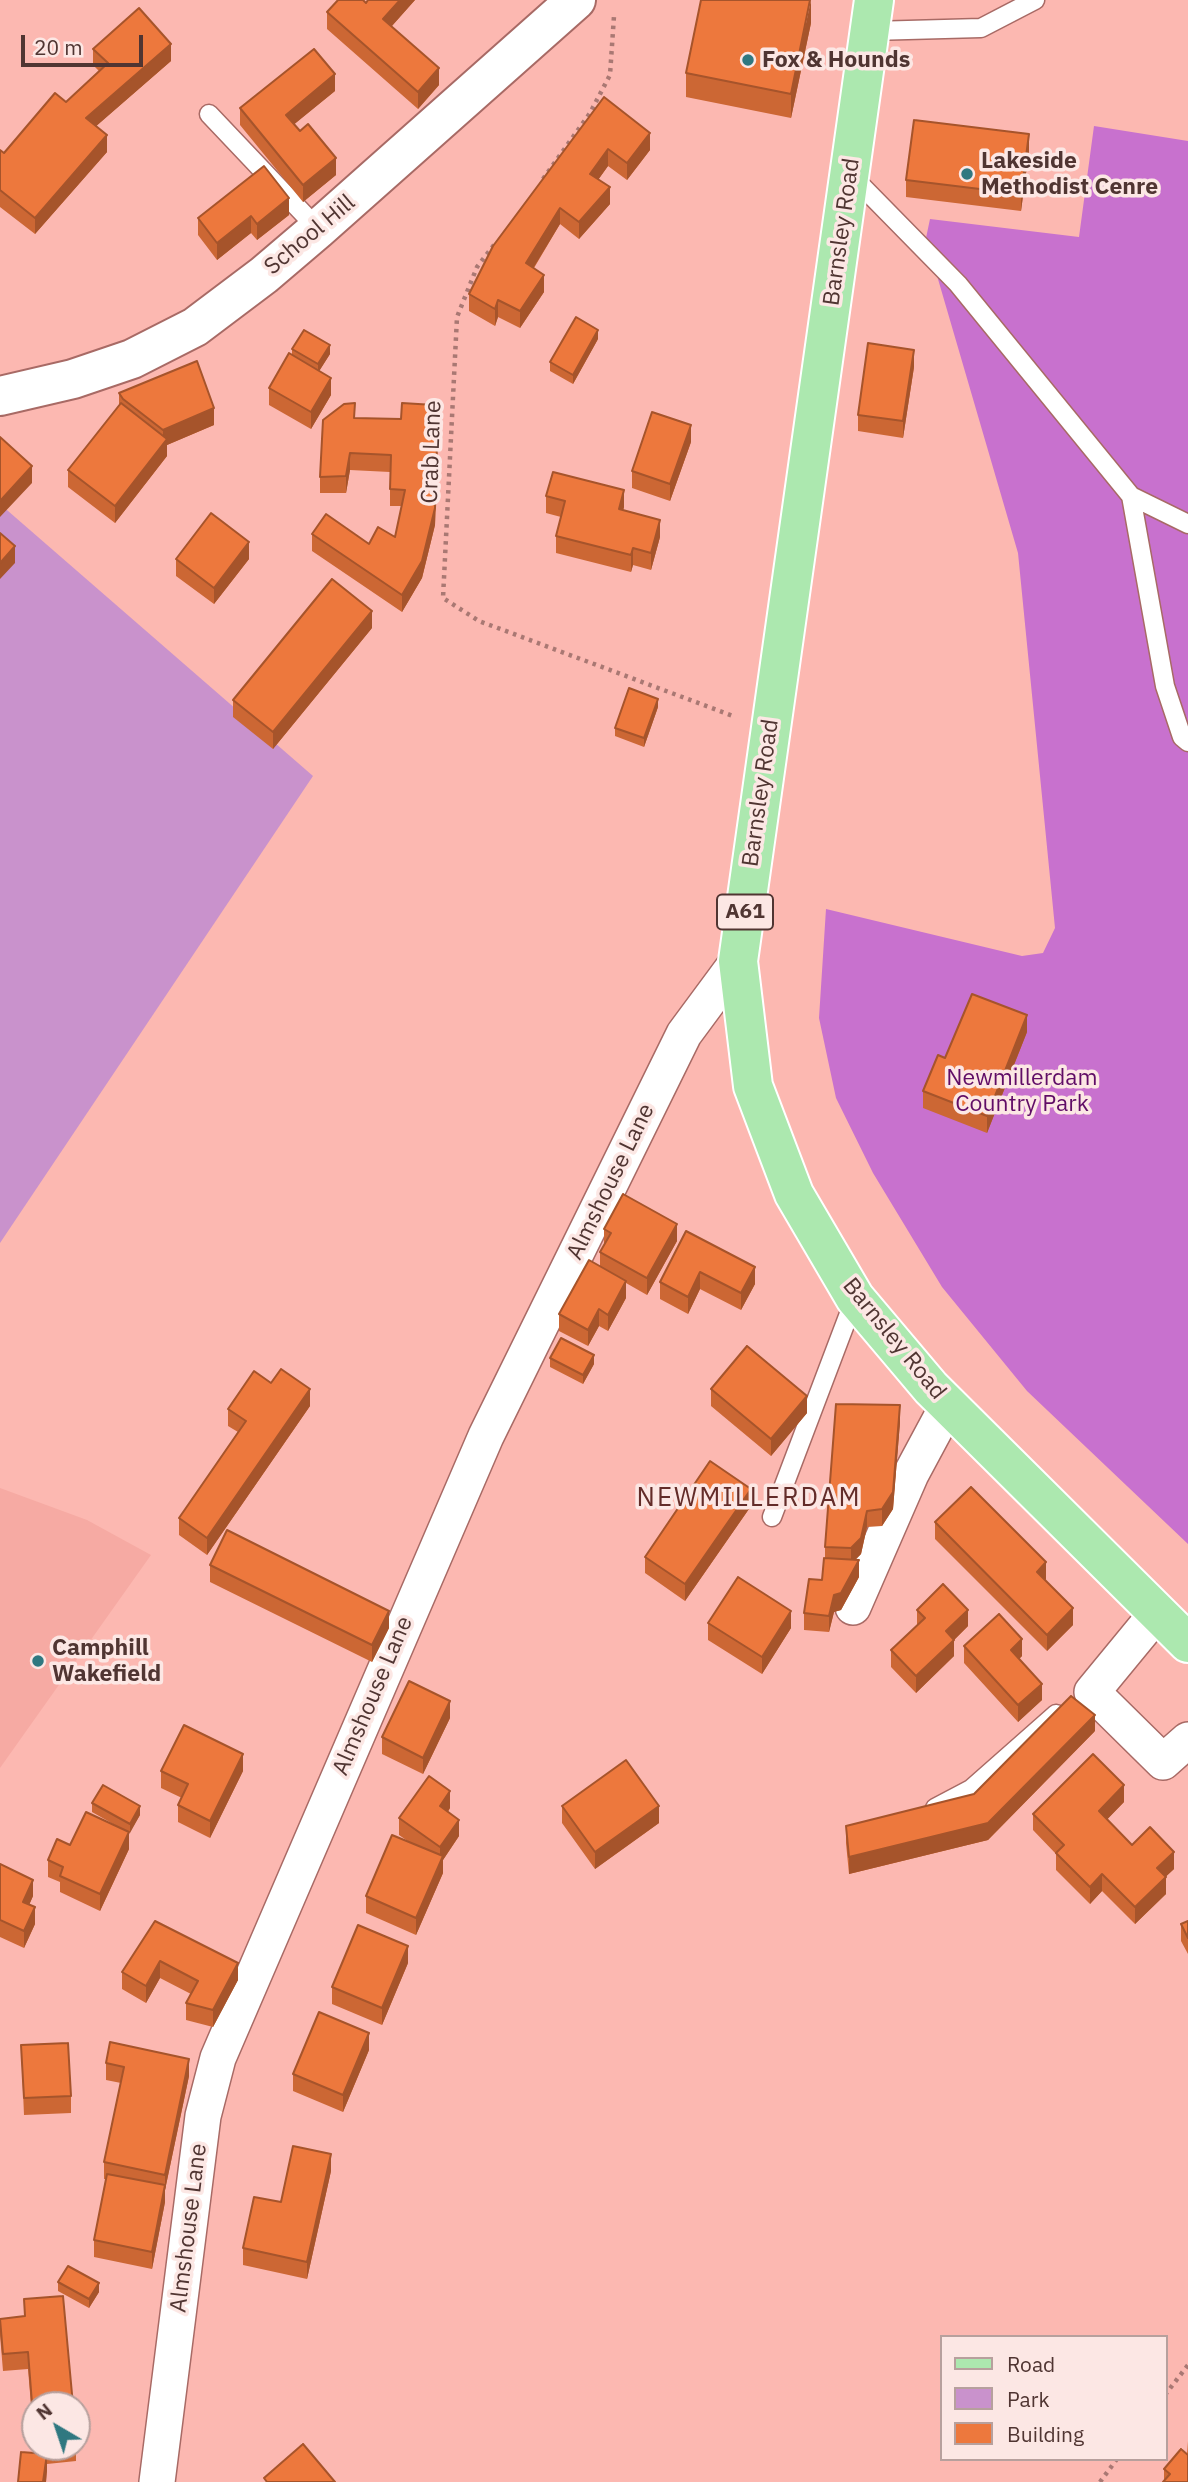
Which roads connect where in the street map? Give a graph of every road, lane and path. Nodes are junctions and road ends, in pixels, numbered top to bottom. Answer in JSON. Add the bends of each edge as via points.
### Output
{"nodes":[{"id":1,"x":1035,"y":0,"type":"edge"},
{"id":2,"x":561,"y":9,"type":"edge"},
{"id":3,"x":614,"y":12,"type":"dead end"},
{"id":4,"x":873,"y":15,"type":"edge"},
{"id":5,"x":209,"y":114,"type":"dead end"},
{"id":6,"x":850,"y":174,"type":"junction"},
{"id":7,"x":539,"y":184,"type":"edge"},
{"id":8,"x":318,"y":229,"type":"junction"},
{"id":9,"x":500,"y":237,"type":"edge"},
{"id":10,"x":0,"y":396,"type":"edge"},
{"id":11,"x":1131,"y":496,"type":"junction"},
{"id":12,"x":1188,"y":524,"type":"edge"},
{"id":13,"x":770,"y":730,"type":"junction"},
{"id":14,"x":1188,"y":742,"type":"edge"},
{"id":15,"x":738,"y":961,"type":"junction"},
{"id":16,"x":855,"y":1298,"type":"junction"},
{"id":17,"x":948,"y":1405,"type":"junction"},
{"id":18,"x":772,"y":1517,"type":"dead end"},
{"id":19,"x":853,"y":1607,"type":"dead end"},
{"id":20,"x":1157,"y":1613,"type":"junction"},
{"id":21,"x":1188,"y":1643,"type":"edge"},
{"id":22,"x":1092,"y":1692,"type":"junction"},
{"id":23,"x":1188,"y":1740,"type":"edge"},
{"id":24,"x":912,"y":1815,"type":"edge"},
{"id":25,"x":1188,"y":2365,"type":"edge"},
{"id":26,"x":1167,"y":2392,"type":"edge"},
{"id":27,"x":1116,"y":2461,"type":"edge"},
{"id":28,"x":156,"y":2482,"type":"edge"},
{"id":29,"x":1100,"y":2482,"type":"edge"}],
"edges":[{"from":1,"to":4,"type":"lane","via":[[981,29]]},
{"from":2,"to":8,"type":"street","name":"School Hill"},
{"from":3,"to":7,"type":"path","via":[[610,75],[590,113]]},
{"from":4,"to":6,"type":"main road","name":"Barnsley Road","number":"A61"},
{"from":5,"to":8,"type":"lane"},
{"from":6,"to":11,"type":"lane","via":[[958,284]]},
{"from":6,"to":13,"type":"main road","name":"Barnsley Road","number":"A61"},
{"from":8,"to":10,"type":"street","name":"School Hill","via":[[195,327],[132,359]]},
{"from":9,"to":13,"type":"path","name":"Crab Lane","via":[[477,267],[457,317],[443,598],[479,621]]},
{"from":11,"to":12,"type":"lane"},
{"from":11,"to":14,"type":"lane","via":[[1165,686],[1182,737]]},
{"from":13,"to":15,"type":"main road","name":"Barnsley Road","number":"A61"},
{"from":15,"to":16,"type":"main road","name":"Barnsley Road","number":"A61","via":[[753,1086],[794,1194]]},
{"from":15,"to":28,"type":"street","name":"Almshouse Lane","via":[[684,1034],[486,1436],[218,2057],[203,2116]]},
{"from":16,"to":17,"type":"main road","name":"Barnsley Road","number":"A61"},
{"from":16,"to":18,"type":"lane"},
{"from":17,"to":19,"type":"street","via":[[911,1474]]},
{"from":17,"to":20,"type":"main road","name":"Barnsley Road","number":"A61"},
{"from":20,"to":21,"type":"main road","name":"Barnsley Road","number":"A61"},
{"from":20,"to":22,"type":"street"},
{"from":22,"to":23,"type":"street","via":[[1163,1762]]},
{"from":22,"to":24,"type":"lane","via":[[1053,1716],[971,1789],[939,1807]]},
{"from":25,"to":26,"type":"path"},
{"from":27,"to":29,"type":"path"}]}
